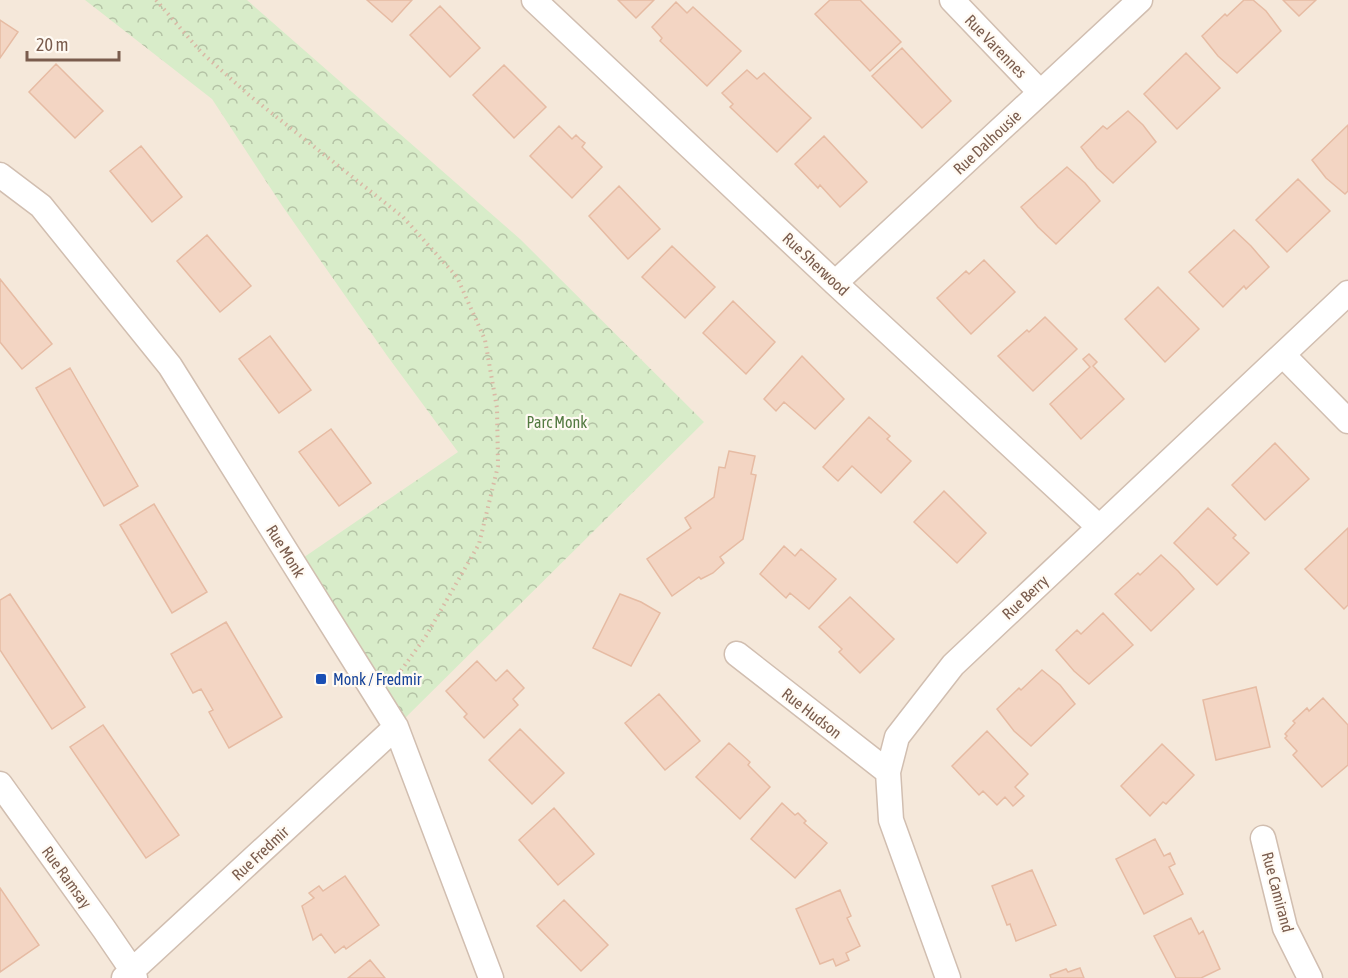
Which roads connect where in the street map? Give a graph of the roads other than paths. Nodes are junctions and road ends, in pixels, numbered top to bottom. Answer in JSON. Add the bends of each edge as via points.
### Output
{"nodes":[{"id":1,"x":534,"y":0,"type":"edge"},
{"id":2,"x":952,"y":0,"type":"edge"},
{"id":3,"x":1140,"y":0,"type":"edge"},
{"id":4,"x":1040,"y":92,"type":"junction"},
{"id":5,"x":0,"y":175,"type":"edge"},
{"id":6,"x":835,"y":283,"type":"junction"},
{"id":7,"x":1348,"y":293,"type":"edge"},
{"id":8,"x":1283,"y":355,"type":"junction"},
{"id":9,"x":1348,"y":421,"type":"edge"},
{"id":10,"x":1099,"y":527,"type":"junction"},
{"id":11,"x":737,"y":654,"type":"dead end"},
{"id":12,"x":396,"y":727,"type":"junction"},
{"id":13,"x":888,"y":772,"type":"junction"},
{"id":14,"x":0,"y":784,"type":"edge"},
{"id":15,"x":1263,"y":838,"type":"dead end"},
{"id":16,"x":130,"y":975,"type":"edge"},
{"id":17,"x":490,"y":978,"type":"edge"},
{"id":18,"x":948,"y":978,"type":"edge"},
{"id":19,"x":1310,"y":978,"type":"edge"}],
"edges":[{"from":1,"to":6,"type":"street","name":"Rue Sherwood"},
{"from":2,"to":4,"type":"street","name":"Rue Varennes"},
{"from":3,"to":4,"type":"street","name":"Rue Dalhousie"},
{"from":4,"to":6,"type":"street","name":"Rue Dalhousie"},
{"from":5,"to":12,"type":"street","name":"Rue Monk","via":[[41,206],[171,366]]},
{"from":6,"to":10,"type":"street","name":"Rue Sherwood"},
{"from":7,"to":8,"type":"street","name":"Rue Berry"},
{"from":8,"to":9,"type":"street"},
{"from":8,"to":10,"type":"street","name":"Rue Berry"},
{"from":10,"to":13,"type":"street","name":"Rue Berry","via":[[953,665],[897,737]]},
{"from":11,"to":13,"type":"street","name":"Rue Hudson"},
{"from":12,"to":16,"type":"street","name":"Rue Fredmir"},
{"from":12,"to":17,"type":"street","name":"Rue Monk"},
{"from":13,"to":18,"type":"street","name":"Rue Berry","via":[[891,820]]},
{"from":14,"to":16,"type":"street","name":"Rue Ramsay"},
{"from":15,"to":19,"type":"street","name":"Rue Camirand","via":[[1285,928]]}]}
